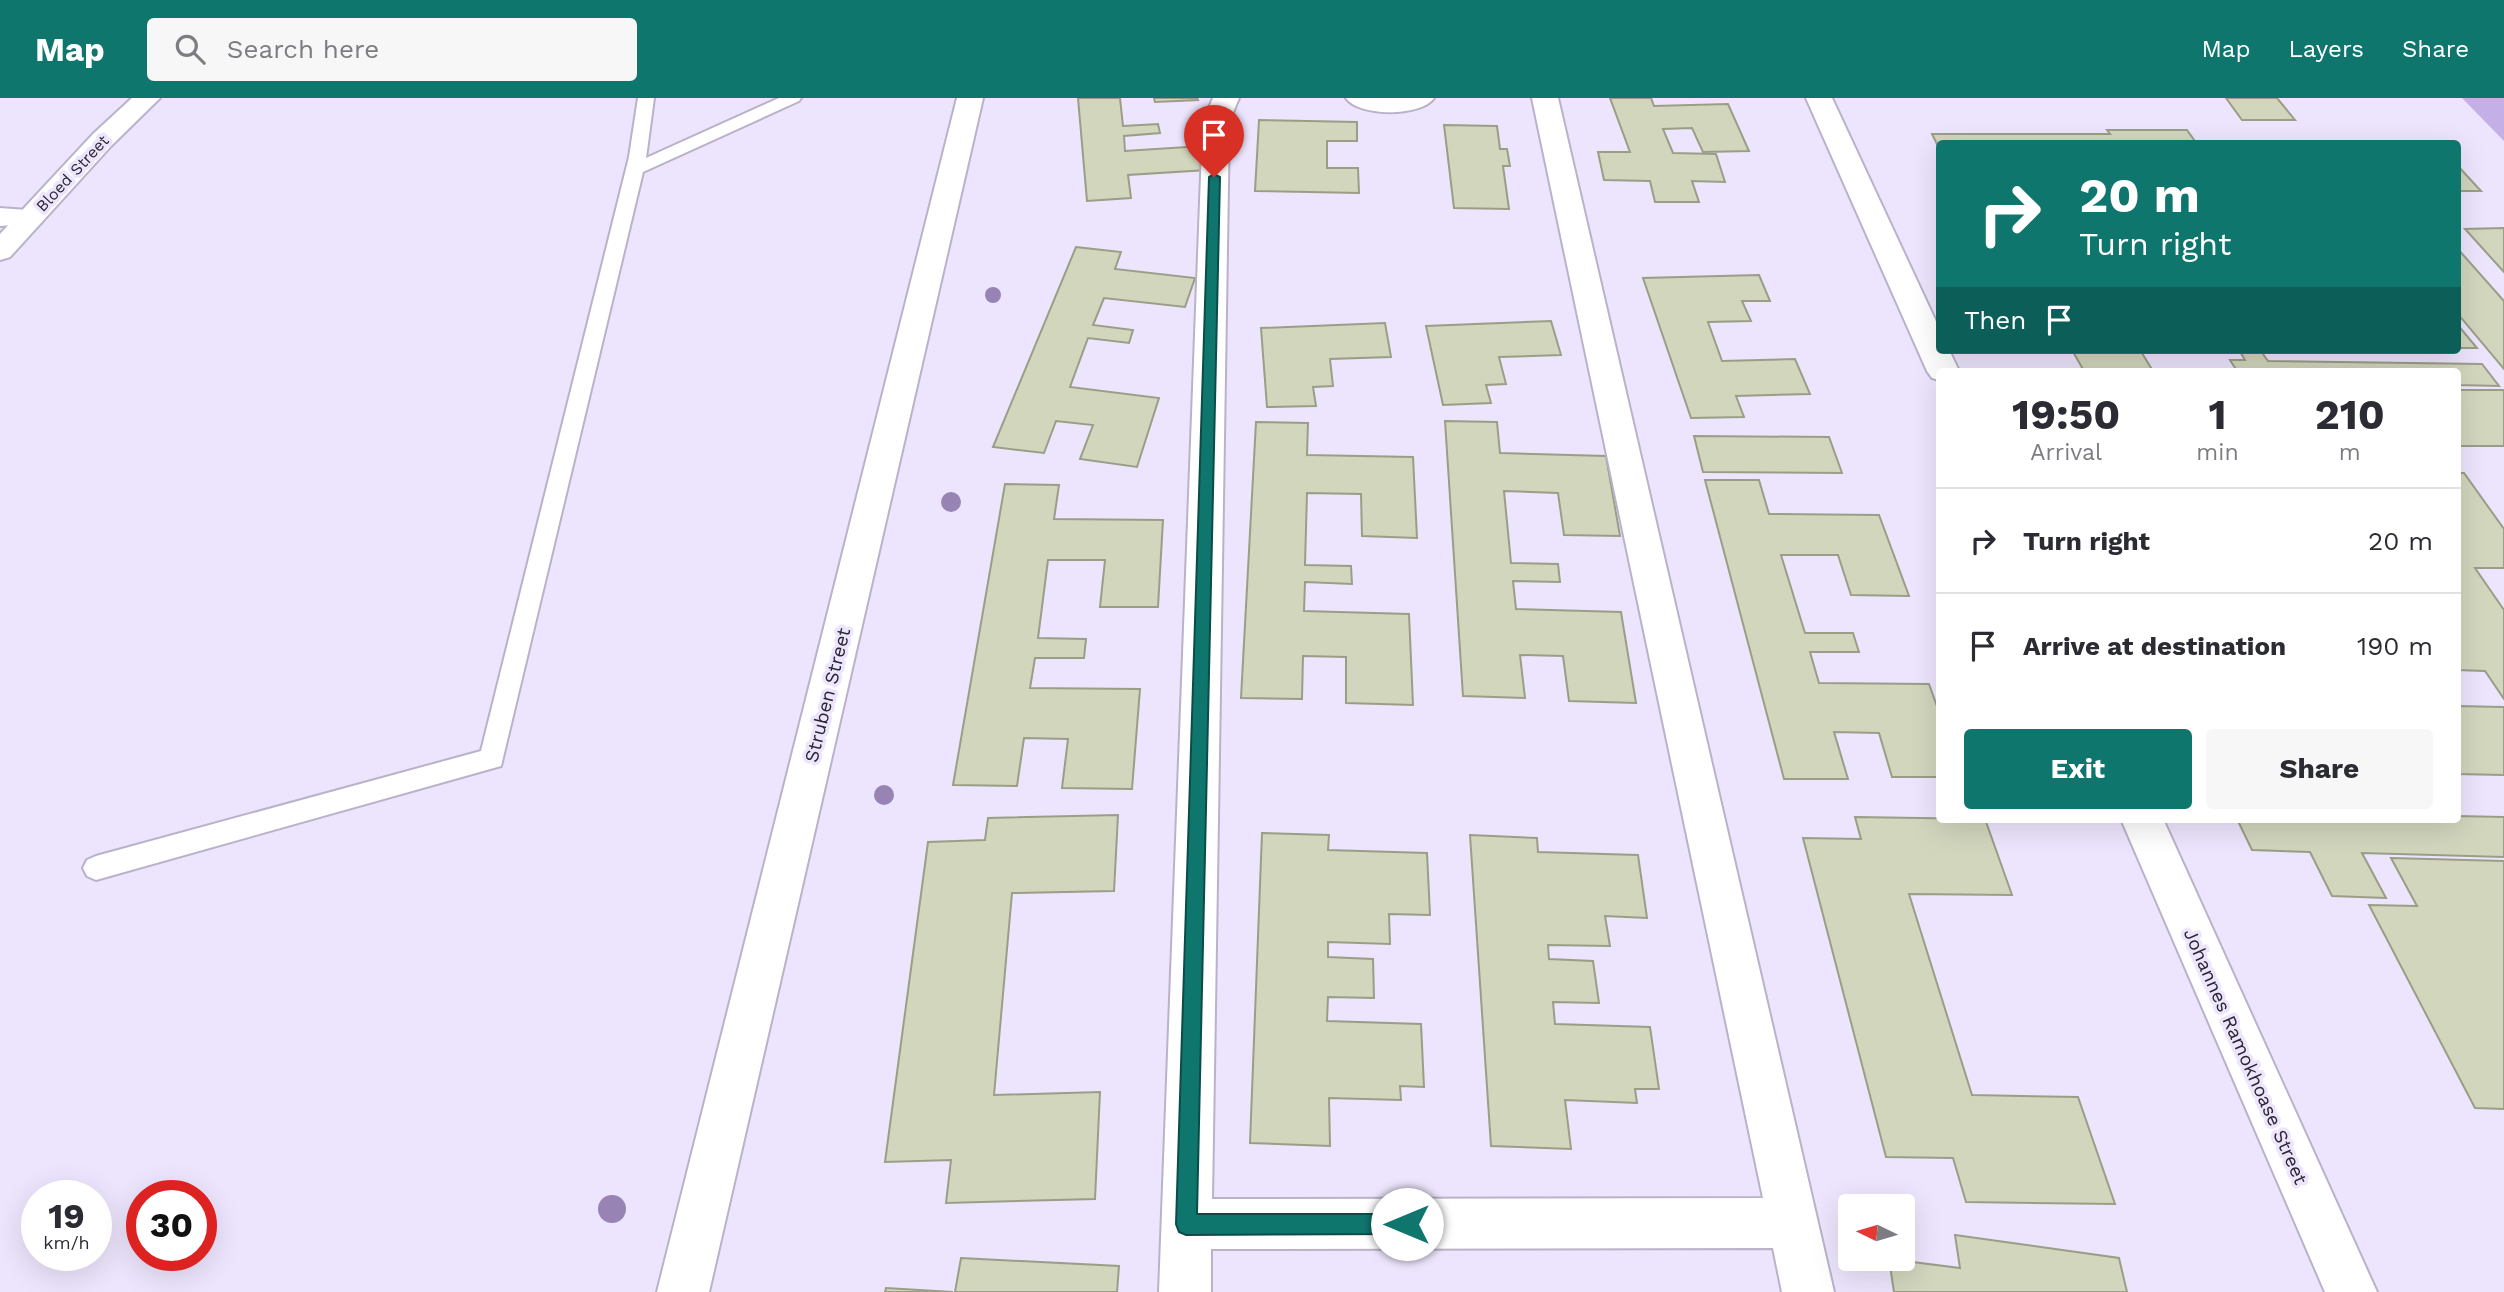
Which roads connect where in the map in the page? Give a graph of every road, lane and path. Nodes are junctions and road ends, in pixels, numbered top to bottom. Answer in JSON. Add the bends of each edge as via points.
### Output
{"nodes":[{"id":1,"x":147,"y":98,"type":"edge"},
{"id":2,"x":646,"y":98,"type":"edge"},
{"id":3,"x":793,"y":98,"type":"edge"},
{"id":4,"x":971,"y":98,"type":"edge"},
{"id":5,"x":1226,"y":98,"type":"edge"},
{"id":6,"x":1359,"y":98,"type":"edge"},
{"id":7,"x":1421,"y":98,"type":"edge"},
{"id":8,"x":1545,"y":98,"type":"edge"},
{"id":9,"x":1819,"y":98,"type":"edge"},
{"id":10,"x":634,"y":170,"type":"junction"},
{"id":11,"x":0,"y":217,"type":"edge"},
{"id":12,"x":31,"y":218,"type":"junction"},
{"id":13,"x":0,"y":251,"type":"edge"},
{"id":14,"x":1942,"y":368,"type":"edge"},
{"id":15,"x":2144,"y":823,"type":"edge"},
{"id":16,"x":96,"y":868,"type":"dead end"},
{"id":17,"x":1793,"y":1223,"type":"junction"},
{"id":18,"x":1186,"y":1224,"type":"junction"},
{"id":19,"x":683,"y":1292,"type":"edge"},
{"id":20,"x":1185,"y":1292,"type":"edge"},
{"id":21,"x":1808,"y":1292,"type":"edge"},
{"id":22,"x":2351,"y":1292,"type":"edge"}],
"edges":[{"from":1,"to":12,"type":"street","name":"Bloed Street"},
{"from":2,"to":10,"type":"lane"},
{"from":3,"to":10,"type":"lane"},
{"from":4,"to":19,"type":"street","name":"Struben Street"},
{"from":5,"to":18,"type":"street","via":[[1216,122]]},
{"from":6,"to":7,"type":"street","via":[[1397,104]]},
{"from":8,"to":17,"type":"street"},
{"from":9,"to":14,"type":"street"},
{"from":10,"to":16,"type":"lane","via":[[492,759]]},
{"from":11,"to":12,"type":"street"},
{"from":12,"to":13,"type":"street","name":"Bloed Street"},
{"from":15,"to":22,"type":"street","name":"Johannes Ramokhoase Street"},
{"from":17,"to":18,"type":"street"},
{"from":17,"to":21,"type":"street"},
{"from":18,"to":20,"type":"street"}]}
